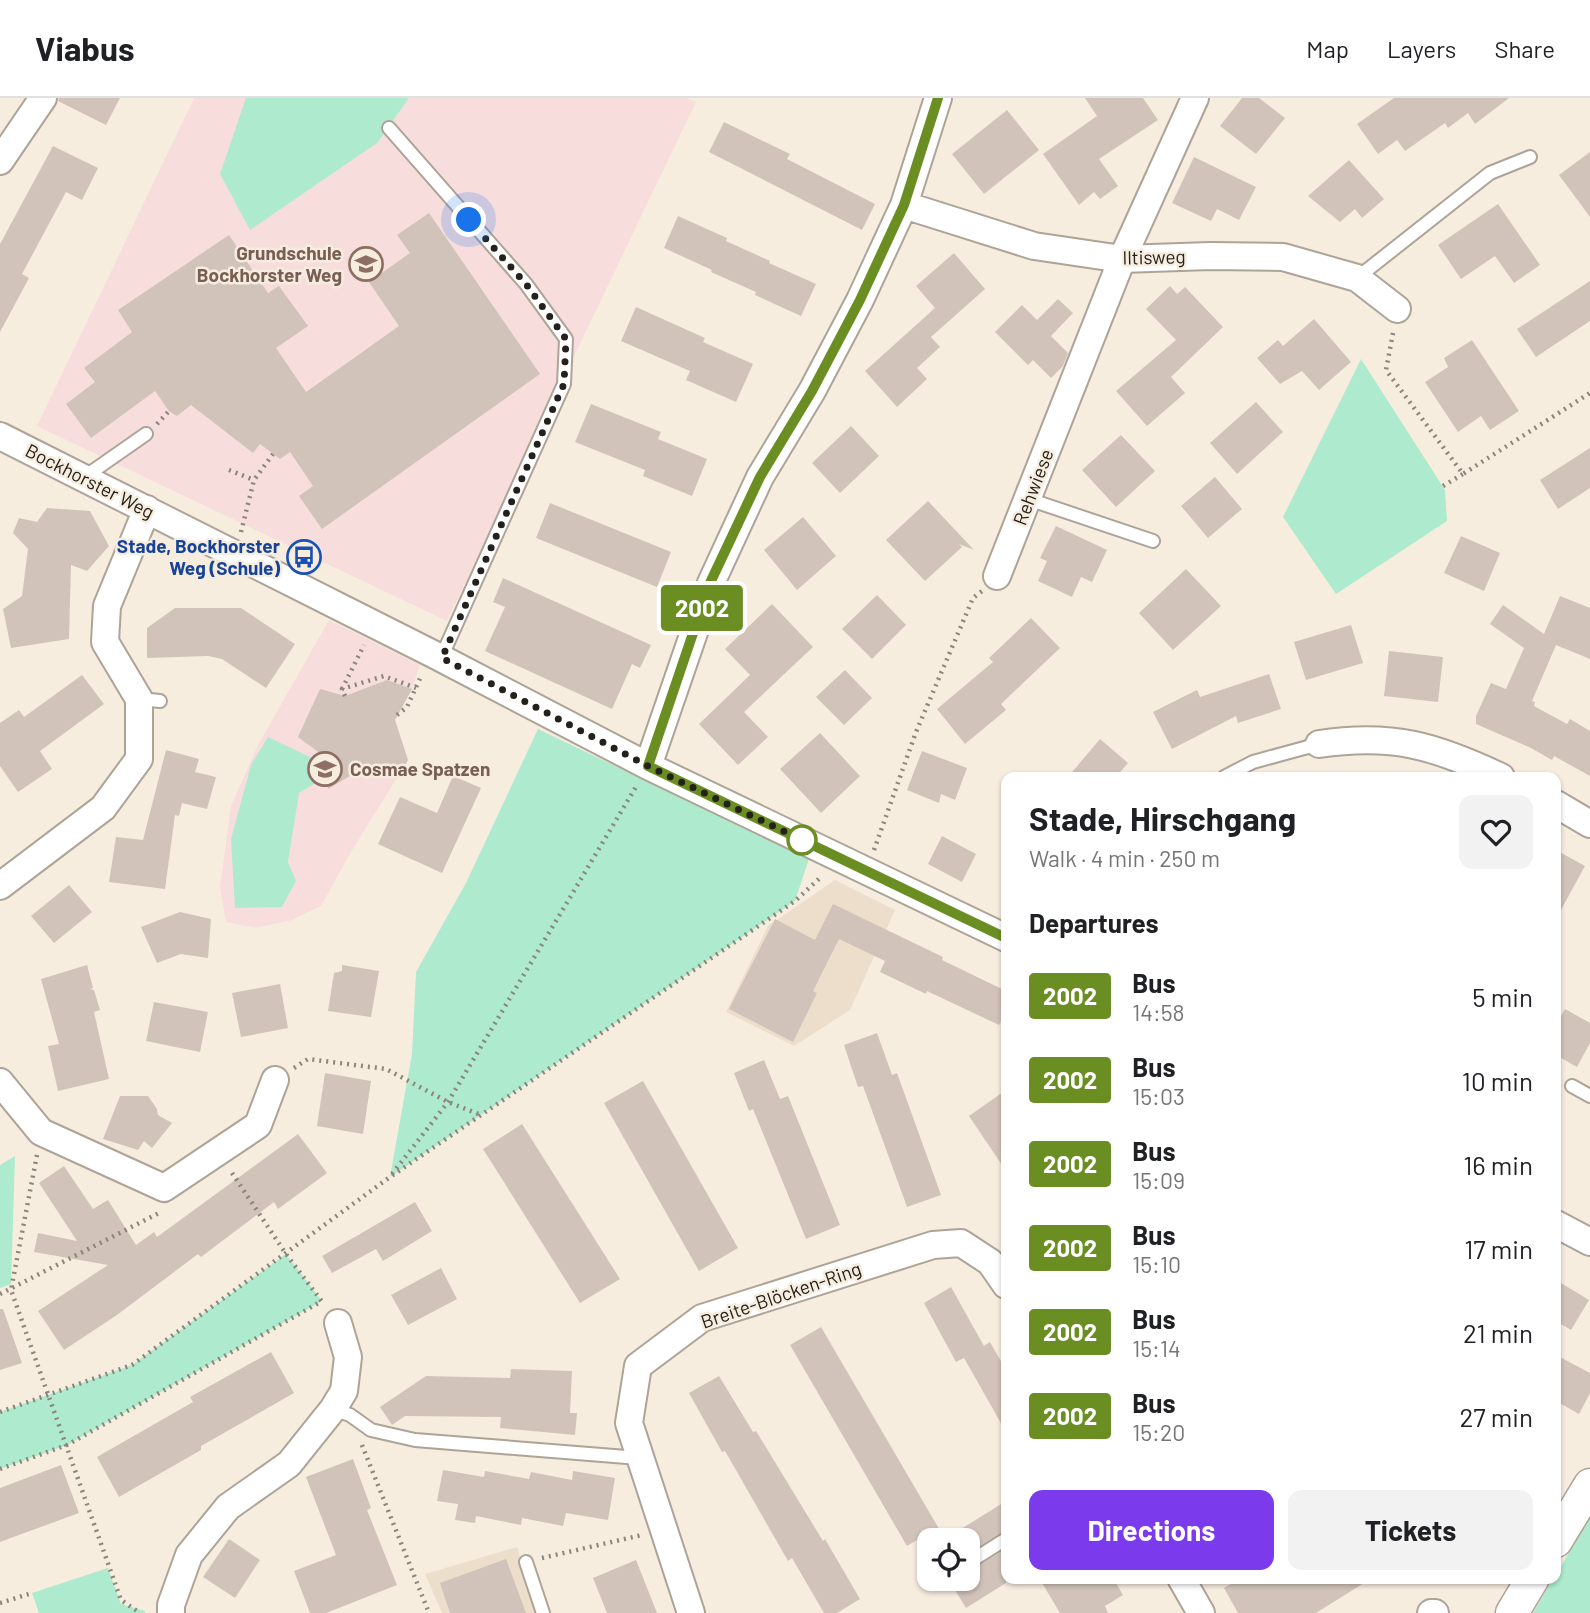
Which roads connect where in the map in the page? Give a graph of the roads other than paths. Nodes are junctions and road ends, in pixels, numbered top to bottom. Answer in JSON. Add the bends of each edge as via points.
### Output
{"nodes":[{"id":1,"x":43,"y":98,"type":"edge"},
{"id":2,"x":938,"y":98,"type":"edge"},
{"id":3,"x":1195,"y":98,"type":"edge"},
{"id":4,"x":389,"y":128,"type":"dead end"},
{"id":5,"x":1530,"y":156,"type":"dead end"},
{"id":6,"x":0,"y":161,"type":"edge"},
{"id":7,"x":904,"y":205,"type":"junction"},
{"id":8,"x":1122,"y":259,"type":"junction"},
{"id":9,"x":1357,"y":278,"type":"junction"},
{"id":10,"x":1397,"y":309,"type":"road end"},
{"id":11,"x":146,"y":435,"type":"dead end"},
{"id":12,"x":0,"y":436,"type":"edge"},
{"id":13,"x":83,"y":478,"type":"junction"},
{"id":14,"x":1028,"y":499,"type":"junction"},
{"id":15,"x":147,"y":509,"type":"junction"},
{"id":16,"x":1153,"y":541,"type":"dead end"},
{"id":17,"x":997,"y":576,"type":"road end"},
{"id":18,"x":434,"y":661,"type":"junction"},
{"id":19,"x":1319,"y":744,"type":"joint"},
{"id":20,"x":648,"y":766,"type":"junction"},
{"id":21,"x":1234,"y":772,"type":"edge"},
{"id":22,"x":1489,"y":772,"type":"edge"},
{"id":23,"x":1561,"y":807,"type":"edge"},
{"id":24,"x":1590,"y":824,"type":"edge"},
{"id":25,"x":0,"y":886,"type":"edge"},
{"id":26,"x":1001,"y":936,"type":"edge"},
{"id":27,"x":275,"y":1080,"type":"road end"},
{"id":28,"x":0,"y":1082,"type":"edge"},
{"id":29,"x":1572,"y":1086,"type":"dead end"},
{"id":30,"x":1590,"y":1097,"type":"edge"},
{"id":31,"x":1561,"y":1227,"type":"edge"},
{"id":32,"x":1590,"y":1242,"type":"edge"},
{"id":33,"x":1001,"y":1278,"type":"edge"},
{"id":34,"x":338,"y":1323,"type":"road end"},
{"id":35,"x":342,"y":1412,"type":"junction"},
{"id":36,"x":639,"y":1458,"type":"junction"},
{"id":37,"x":1590,"y":1485,"type":"edge"},
{"id":38,"x":1561,"y":1533,"type":"edge"},
{"id":39,"x":1001,"y":1542,"type":"edge"},
{"id":40,"x":980,"y":1555,"type":"edge"},
{"id":41,"x":526,"y":1562,"type":"road end"},
{"id":42,"x":1184,"y":1584,"type":"edge"},
{"id":43,"x":1529,"y":1584,"type":"edge"},
{"id":44,"x":171,"y":1613,"type":"edge"},
{"id":45,"x":543,"y":1613,"type":"edge"},
{"id":46,"x":691,"y":1613,"type":"edge"},
{"id":47,"x":1201,"y":1613,"type":"edge"},
{"id":48,"x":1512,"y":1613,"type":"edge"}],
"edges":[{"from":1,"to":6,"type":"street"},
{"from":2,"to":7,"type":"street"},
{"from":3,"to":8,"type":"street","name":"Rehwiese"},
{"from":4,"to":18,"type":"lane","via":[[526,284],[566,339],[564,384]]},
{"from":5,"to":9,"type":"lane","via":[[1490,173]]},
{"from":7,"to":8,"type":"street","name":"Iltisweg","via":[[1034,246]]},
{"from":7,"to":20,"type":"street","via":[[860,300],[760,477],[710,583]]},
{"from":8,"to":9,"type":"street","name":"Iltisweg","via":[[1283,257]]},
{"from":8,"to":14,"type":"street","name":"Rehwiese"},
{"from":9,"to":10,"type":"street","name":"Iltisweg"},
{"from":11,"to":13,"type":"lane"},
{"from":12,"to":13,"type":"street","name":"Bockhorster Weg"},
{"from":13,"to":15,"type":"street","name":"Bockhorster Weg"},
{"from":14,"to":16,"type":"lane"},
{"from":14,"to":17,"type":"street","name":"Rehwiese"},
{"from":15,"to":18,"type":"street","name":"Bockhorster Weg"},
{"from":15,"to":25,"type":"street","via":[[107,606],[105,642],[149,700],[139,759],[103,807]]},
{"from":18,"to":20,"type":"street","name":"Bockhorster Weg"},
{"from":19,"to":21,"type":"lane"},
{"from":19,"to":22,"type":"street","via":[[1350,739],[1419,744]]},
{"from":20,"to":26,"type":"street","name":"Bockhorster Weg"},
{"from":23,"to":24,"type":"street"},
{"from":27,"to":28,"type":"street","via":[[258,1125],[164,1188],[41,1132]]},
{"from":29,"to":30,"type":"lane"},
{"from":31,"to":32,"type":"street"},
{"from":33,"to":36,"type":"street","name":"Breite-Blöcken-Ring","via":[[989,1262],[961,1243],[933,1245],[702,1318],[638,1366],[629,1423]]},
{"from":34,"to":35,"type":"street","via":[[348,1357]]},
{"from":35,"to":36,"type":"lane","via":[[371,1430],[415,1440]]},
{"from":35,"to":44,"type":"street","via":[[289,1464],[228,1507],[189,1555]]},
{"from":36,"to":46,"type":"street","name":"Breite-Blöcken-Ring"},
{"from":37,"to":38,"type":"street"},
{"from":39,"to":40,"type":"lane"},
{"from":41,"to":45,"type":"lane"},
{"from":42,"to":47,"type":"street"},
{"from":43,"to":48,"type":"street"}]}
